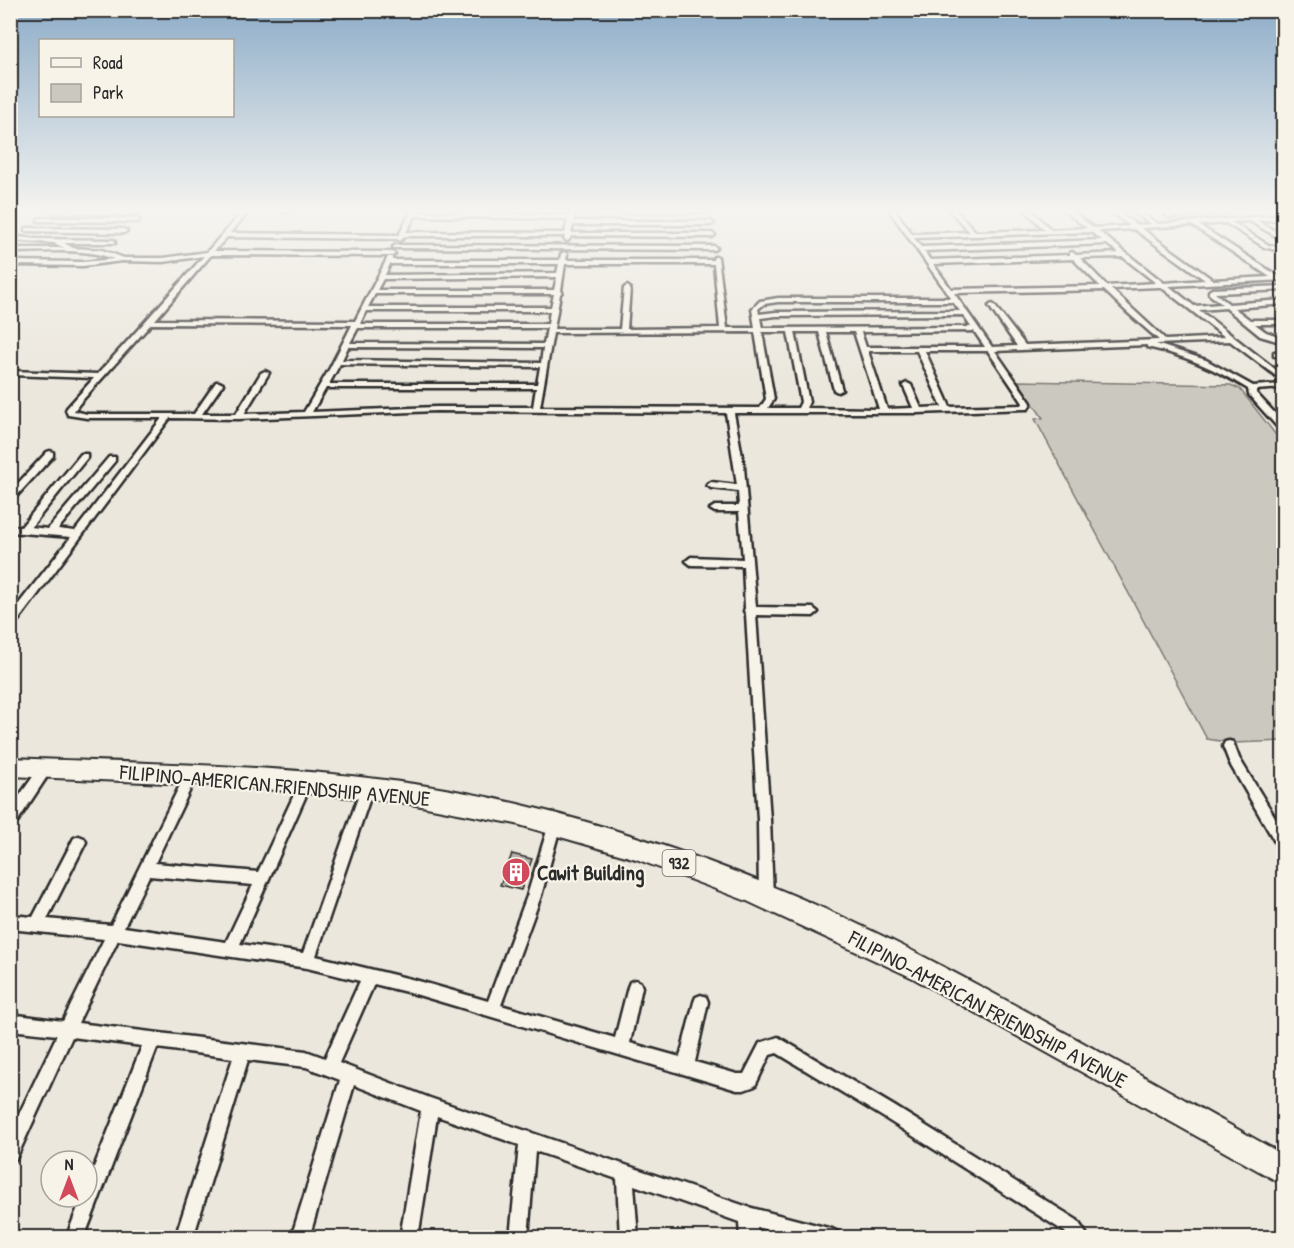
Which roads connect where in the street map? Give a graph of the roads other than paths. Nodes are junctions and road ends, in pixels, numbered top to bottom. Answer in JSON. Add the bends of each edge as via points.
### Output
{"nodes":[{"id":1,"x":196,"y":268,"type":"edge"},
{"id":2,"x":385,"y":268,"type":"edge"},
{"id":3,"x":562,"y":268,"type":"edge"},
{"id":4,"x":718,"y":268,"type":"edge"},
{"id":5,"x":933,"y":268,"type":"edge"},
{"id":6,"x":1087,"y":268,"type":"edge"},
{"id":7,"x":1142,"y":268,"type":"edge"},
{"id":8,"x":1192,"y":268,"type":"edge"},
{"id":9,"x":1264,"y":268,"type":"edge"},
{"id":10,"x":561,"y":275,"type":"junction"},
{"id":11,"x":380,"y":277,"type":"junction"},
{"id":12,"x":1280,"y":278,"type":"edge"},
{"id":13,"x":1211,"y":282,"type":"junction"},
{"id":14,"x":1164,"y":285,"type":"junction"},
{"id":15,"x":1106,"y":286,"type":"junction"},
{"id":16,"x":627,"y":288,"type":"dead end"},
{"id":17,"x":1284,"y":288,"type":"edge"},
{"id":18,"x":949,"y":291,"type":"junction"},
{"id":19,"x":372,"y":292,"type":"junction"},
{"id":20,"x":558,"y":292,"type":"junction"},
{"id":21,"x":955,"y":300,"type":"junction"},
{"id":22,"x":1284,"y":302,"type":"edge"},
{"id":23,"x":992,"y":306,"type":"dead end"},
{"id":24,"x":1228,"y":306,"type":"junction"},
{"id":25,"x":1194,"y":308,"type":"junction"},
{"id":26,"x":363,"y":309,"type":"junction"},
{"id":27,"x":555,"y":309,"type":"junction"},
{"id":28,"x":965,"y":313,"type":"junction"},
{"id":29,"x":756,"y":317,"type":"junction"},
{"id":30,"x":149,"y":322,"type":"junction"},
{"id":31,"x":1248,"y":322,"type":"junction"},
{"id":32,"x":1284,"y":322,"type":"edge"},
{"id":33,"x":355,"y":324,"type":"junction"},
{"id":34,"x":551,"y":328,"type":"junction"},
{"id":35,"x":822,"y":329,"type":"junction"},
{"id":36,"x":856,"y":329,"type":"junction"},
{"id":37,"x":976,"y":329,"type":"junction"},
{"id":38,"x":623,"y":330,"type":"junction"},
{"id":39,"x":724,"y":330,"type":"junction"},
{"id":40,"x":758,"y":330,"type":"junction"},
{"id":41,"x":791,"y":330,"type":"junction"},
{"id":42,"x":1233,"y":339,"type":"junction"},
{"id":43,"x":1163,"y":340,"type":"junction"},
{"id":44,"x":1179,"y":340,"type":"junction"},
{"id":45,"x":1284,"y":341,"type":"edge"},
{"id":46,"x":1135,"y":342,"type":"junction"},
{"id":47,"x":345,"y":345,"type":"junction"},
{"id":48,"x":548,"y":346,"type":"junction"},
{"id":49,"x":1022,"y":347,"type":"junction"},
{"id":50,"x":1200,"y":348,"type":"dead end"},
{"id":51,"x":863,"y":349,"type":"junction"},
{"id":52,"x":920,"y":349,"type":"junction"},
{"id":53,"x":990,"y":349,"type":"junction"},
{"id":54,"x":337,"y":362,"type":"junction"},
{"id":55,"x":544,"y":365,"type":"junction"},
{"id":56,"x":10,"y":373,"type":"edge"},
{"id":57,"x":265,"y":373,"type":"dead end"},
{"id":58,"x":99,"y":376,"type":"junction"},
{"id":59,"x":1283,"y":383,"type":"edge"},
{"id":60,"x":219,"y":384,"type":"dead end"},
{"id":61,"x":907,"y":385,"type":"dead end"},
{"id":62,"x":324,"y":386,"type":"junction"},
{"id":63,"x":541,"y":386,"type":"junction"},
{"id":64,"x":1252,"y":388,"type":"junction"},
{"id":65,"x":838,"y":390,"type":"dead end"},
{"id":66,"x":536,"y":410,"type":"junction"},
{"id":67,"x":947,"y":410,"type":"junction"},
{"id":68,"x":730,"y":411,"type":"junction"},
{"id":69,"x":762,"y":411,"type":"junction"},
{"id":70,"x":801,"y":411,"type":"junction"},
{"id":71,"x":884,"y":411,"type":"junction"},
{"id":72,"x":918,"y":411,"type":"junction"},
{"id":73,"x":307,"y":414,"type":"junction"},
{"id":74,"x":167,"y":417,"type":"junction"},
{"id":75,"x":196,"y":417,"type":"junction"},
{"id":76,"x":238,"y":417,"type":"junction"},
{"id":77,"x":1281,"y":425,"type":"edge"},
{"id":78,"x":50,"y":454,"type":"dead end"},
{"id":79,"x":84,"y":456,"type":"dead end"},
{"id":80,"x":112,"y":459,"type":"dead end"},
{"id":81,"x":711,"y":486,"type":"dead end"},
{"id":82,"x":741,"y":488,"type":"junction"},
{"id":83,"x":10,"y":498,"type":"edge"},
{"id":84,"x":715,"y":509,"type":"dead end"},
{"id":85,"x":743,"y":509,"type":"junction"},
{"id":86,"x":10,"y":529,"type":"edge"},
{"id":87,"x":24,"y":529,"type":"junction"},
{"id":88,"x":52,"y":530,"type":"junction"},
{"id":89,"x":78,"y":534,"type":"junction"},
{"id":90,"x":691,"y":561,"type":"dead end"},
{"id":91,"x":748,"y":563,"type":"junction"},
{"id":92,"x":749,"y":611,"type":"junction"},
{"id":93,"x":813,"y":612,"type":"dead end"},
{"id":94,"x":10,"y":623,"type":"edge"},
{"id":95,"x":1228,"y":746,"type":"dead end"},
{"id":96,"x":10,"y":767,"type":"edge"},
{"id":97,"x":46,"y":768,"type":"junction"},
{"id":98,"x":191,"y":776,"type":"junction"},
{"id":99,"x":305,"y":784,"type":"junction"},
{"id":100,"x":367,"y":789,"type":"junction"},
{"id":101,"x":10,"y":821,"type":"edge"},
{"id":102,"x":555,"y":824,"type":"junction"},
{"id":103,"x":79,"y":842,"type":"dead end"},
{"id":104,"x":1284,"y":845,"type":"edge"},
{"id":105,"x":147,"y":869,"type":"junction"},
{"id":106,"x":262,"y":879,"type":"junction"},
{"id":107,"x":766,"y":897,"type":"junction"},
{"id":108,"x":10,"y":922,"type":"edge"},
{"id":109,"x":37,"y":924,"type":"junction"},
{"id":110,"x":116,"y":933,"type":"junction"},
{"id":111,"x":231,"y":948,"type":"junction"},
{"id":112,"x":307,"y":961,"type":"junction"},
{"id":113,"x":370,"y":976,"type":"junction"},
{"id":114,"x":635,"y":987,"type":"dead end"},
{"id":115,"x":701,"y":1002,"type":"dead end"},
{"id":116,"x":492,"y":1009,"type":"junction"},
{"id":117,"x":10,"y":1022,"type":"edge"},
{"id":118,"x":67,"y":1030,"type":"junction"},
{"id":119,"x":152,"y":1041,"type":"junction"},
{"id":120,"x":621,"y":1046,"type":"junction"},
{"id":121,"x":243,"y":1051,"type":"junction"},
{"id":122,"x":686,"y":1066,"type":"junction"},
{"id":123,"x":329,"y":1067,"type":"junction"},
{"id":124,"x":349,"y":1075,"type":"junction"},
{"id":125,"x":430,"y":1106,"type":"junction"},
{"id":126,"x":528,"y":1139,"type":"junction"},
{"id":127,"x":10,"y":1154,"type":"edge"},
{"id":128,"x":1284,"y":1171,"type":"edge"},
{"id":129,"x":625,"y":1174,"type":"junction"},
{"id":130,"x":748,"y":1216,"type":"junction"},
{"id":131,"x":75,"y":1238,"type":"edge"},
{"id":132,"x":184,"y":1238,"type":"edge"},
{"id":133,"x":300,"y":1238,"type":"edge"},
{"id":134,"x":409,"y":1238,"type":"edge"},
{"id":135,"x":519,"y":1238,"type":"edge"},
{"id":136,"x":629,"y":1238,"type":"edge"},
{"id":137,"x":749,"y":1238,"type":"edge"},
{"id":138,"x":832,"y":1238,"type":"edge"},
{"id":139,"x":1080,"y":1238,"type":"edge"}],
"edges":[{"from":1,"to":30,"type":"street"},
{"from":2,"to":11,"type":"street"},
{"from":3,"to":10,"type":"street"},
{"from":4,"to":39,"type":"street"},
{"from":5,"to":18,"type":"street"},
{"from":6,"to":15,"type":"street"},
{"from":7,"to":14,"type":"street"},
{"from":8,"to":13,"type":"street"},
{"from":9,"to":12,"type":"street"},
{"from":10,"to":11,"type":"street"},
{"from":10,"to":20,"type":"street"},
{"from":11,"to":19,"type":"street"},
{"from":12,"to":13,"type":"street"},
{"from":13,"to":14,"type":"street"},
{"from":14,"to":15,"type":"street"},
{"from":14,"to":25,"type":"street"},
{"from":15,"to":18,"type":"street"},
{"from":15,"to":43,"type":"street"},
{"from":16,"to":38,"type":"street"},
{"from":17,"to":24,"type":"street","via":[[1211,291]]},
{"from":18,"to":21,"type":"street"},
{"from":19,"to":20,"type":"street"},
{"from":19,"to":26,"type":"street"},
{"from":20,"to":27,"type":"street"},
{"from":21,"to":28,"type":"street"},
{"from":21,"to":29,"type":"street","via":[[770,300],[757,305]]},
{"from":22,"to":24,"type":"street"},
{"from":23,"to":49,"type":"street"},
{"from":24,"to":25,"type":"street"},
{"from":24,"to":31,"type":"street"},
{"from":25,"to":42,"type":"street"},
{"from":26,"to":27,"type":"street"},
{"from":26,"to":33,"type":"street"},
{"from":27,"to":34,"type":"street"},
{"from":28,"to":29,"type":"street"},
{"from":28,"to":37,"type":"street"},
{"from":29,"to":40,"type":"street"},
{"from":30,"to":33,"type":"street"},
{"from":30,"to":58,"type":"street"},
{"from":31,"to":32,"type":"street"},
{"from":31,"to":45,"type":"street","via":[[1267,337]]},
{"from":33,"to":34,"type":"street"},
{"from":33,"to":47,"type":"street"},
{"from":34,"to":38,"type":"street"},
{"from":34,"to":48,"type":"street"},
{"from":35,"to":36,"type":"street"},
{"from":35,"to":41,"type":"street"},
{"from":35,"to":65,"type":"street"},
{"from":36,"to":37,"type":"street"},
{"from":36,"to":51,"type":"street"},
{"from":37,"to":53,"type":"street"},
{"from":38,"to":39,"type":"street"},
{"from":39,"to":40,"type":"street"},
{"from":40,"to":41,"type":"street"},
{"from":40,"to":69,"type":"street","via":[[770,399]]},
{"from":41,"to":70,"type":"street","via":[[805,402]]},
{"from":42,"to":44,"type":"street"},
{"from":42,"to":59,"type":"street"},
{"from":43,"to":44,"type":"street"},
{"from":43,"to":46,"type":"street"},
{"from":44,"to":50,"type":"street"},
{"from":46,"to":49,"type":"street"},
{"from":46,"to":64,"type":"street","via":[[1197,360]]},
{"from":47,"to":48,"type":"street"},
{"from":47,"to":54,"type":"street"},
{"from":48,"to":55,"type":"street"},
{"from":49,"to":53,"type":"street"},
{"from":51,"to":52,"type":"street"},
{"from":51,"to":71,"type":"street"},
{"from":52,"to":53,"type":"street"},
{"from":52,"to":67,"type":"street"},
{"from":53,"to":67,"type":"street","via":[[1028,405]]},
{"from":54,"to":55,"type":"street"},
{"from":54,"to":62,"type":"street"},
{"from":55,"to":63,"type":"street"},
{"from":56,"to":58,"type":"street"},
{"from":57,"to":76,"type":"street"},
{"from":58,"to":74,"type":"street","via":[[72,406],[71,413]]},
{"from":59,"to":64,"type":"street"},
{"from":60,"to":75,"type":"street"},
{"from":61,"to":72,"type":"street"},
{"from":62,"to":63,"type":"street"},
{"from":62,"to":73,"type":"street"},
{"from":63,"to":66,"type":"street"},
{"from":64,"to":77,"type":"street","via":[[1252,393]]},
{"from":66,"to":68,"type":"street"},
{"from":66,"to":73,"type":"street"},
{"from":67,"to":72,"type":"street"},
{"from":68,"to":69,"type":"street"},
{"from":68,"to":82,"type":"street"},
{"from":69,"to":70,"type":"street"},
{"from":70,"to":71,"type":"street"},
{"from":71,"to":72,"type":"street"},
{"from":73,"to":76,"type":"street"},
{"from":74,"to":75,"type":"street"},
{"from":74,"to":89,"type":"street"},
{"from":75,"to":76,"type":"street"},
{"from":78,"to":83,"type":"street"},
{"from":79,"to":87,"type":"street"},
{"from":80,"to":88,"type":"street"},
{"from":81,"to":82,"type":"street"},
{"from":82,"to":85,"type":"street"},
{"from":84,"to":85,"type":"street"},
{"from":85,"to":91,"type":"street"},
{"from":86,"to":87,"type":"street"},
{"from":87,"to":88,"type":"street"},
{"from":88,"to":89,"type":"street"},
{"from":89,"to":94,"type":"street"},
{"from":90,"to":91,"type":"street"},
{"from":91,"to":92,"type":"street"},
{"from":92,"to":93,"type":"street"},
{"from":92,"to":107,"type":"street","via":[[765,820]]},
{"from":95,"to":104,"type":"street"},
{"from":96,"to":97,"type":"main road","name":"FILIPINO-AMERICAN FRIENDSHIP AVENUE","number":"932"},
{"from":97,"to":98,"type":"main road","name":"FILIPINO-AMERICAN FRIENDSHIP AVENUE","number":"932"},
{"from":97,"to":101,"type":"street"},
{"from":98,"to":99,"type":"main road","name":"FILIPINO-AMERICAN FRIENDSHIP AVENUE","number":"932"},
{"from":98,"to":105,"type":"street"},
{"from":99,"to":100,"type":"main road","name":"FILIPINO-AMERICAN FRIENDSHIP AVENUE","number":"932"},
{"from":99,"to":106,"type":"street"},
{"from":100,"to":102,"type":"main road","name":"FILIPINO-AMERICAN FRIENDSHIP AVENUE","number":"932","via":[[458,801]]},
{"from":100,"to":112,"type":"street"},
{"from":102,"to":107,"type":"main road","name":"FILIPINO-AMERICAN FRIENDSHIP AVENUE","number":"932","via":[[676,862]]},
{"from":102,"to":116,"type":"street","via":[[534,896]]},
{"from":103,"to":109,"type":"street"},
{"from":105,"to":106,"type":"street"},
{"from":105,"to":110,"type":"street"},
{"from":106,"to":111,"type":"street"},
{"from":107,"to":128,"type":"main road","name":"FILIPINO-AMERICAN FRIENDSHIP AVENUE","number":"932","via":[[922,969]]},
{"from":108,"to":109,"type":"street"},
{"from":109,"to":110,"type":"street"},
{"from":110,"to":111,"type":"street"},
{"from":110,"to":118,"type":"street"},
{"from":111,"to":112,"type":"street"},
{"from":112,"to":113,"type":"street"},
{"from":113,"to":116,"type":"street"},
{"from":113,"to":123,"type":"street"},
{"from":114,"to":120,"type":"street"},
{"from":115,"to":122,"type":"street"},
{"from":116,"to":120,"type":"street"},
{"from":117,"to":118,"type":"street"},
{"from":118,"to":119,"type":"street"},
{"from":118,"to":127,"type":"street"},
{"from":119,"to":121,"type":"street"},
{"from":119,"to":131,"type":"street"},
{"from":120,"to":122,"type":"street"},
{"from":121,"to":123,"type":"street","via":[[306,1059]]},
{"from":121,"to":132,"type":"street"},
{"from":122,"to":139,"type":"street","via":[[744,1082],[749,1080],[765,1048],[778,1045],[1071,1226]]},
{"from":123,"to":124,"type":"street"},
{"from":124,"to":125,"type":"street"},
{"from":124,"to":133,"type":"street"},
{"from":125,"to":126,"type":"street"},
{"from":125,"to":134,"type":"street"},
{"from":126,"to":129,"type":"street"},
{"from":126,"to":135,"type":"street"},
{"from":129,"to":130,"type":"street"},
{"from":129,"to":136,"type":"street"},
{"from":130,"to":137,"type":"street"},
{"from":130,"to":138,"type":"street"}]}
